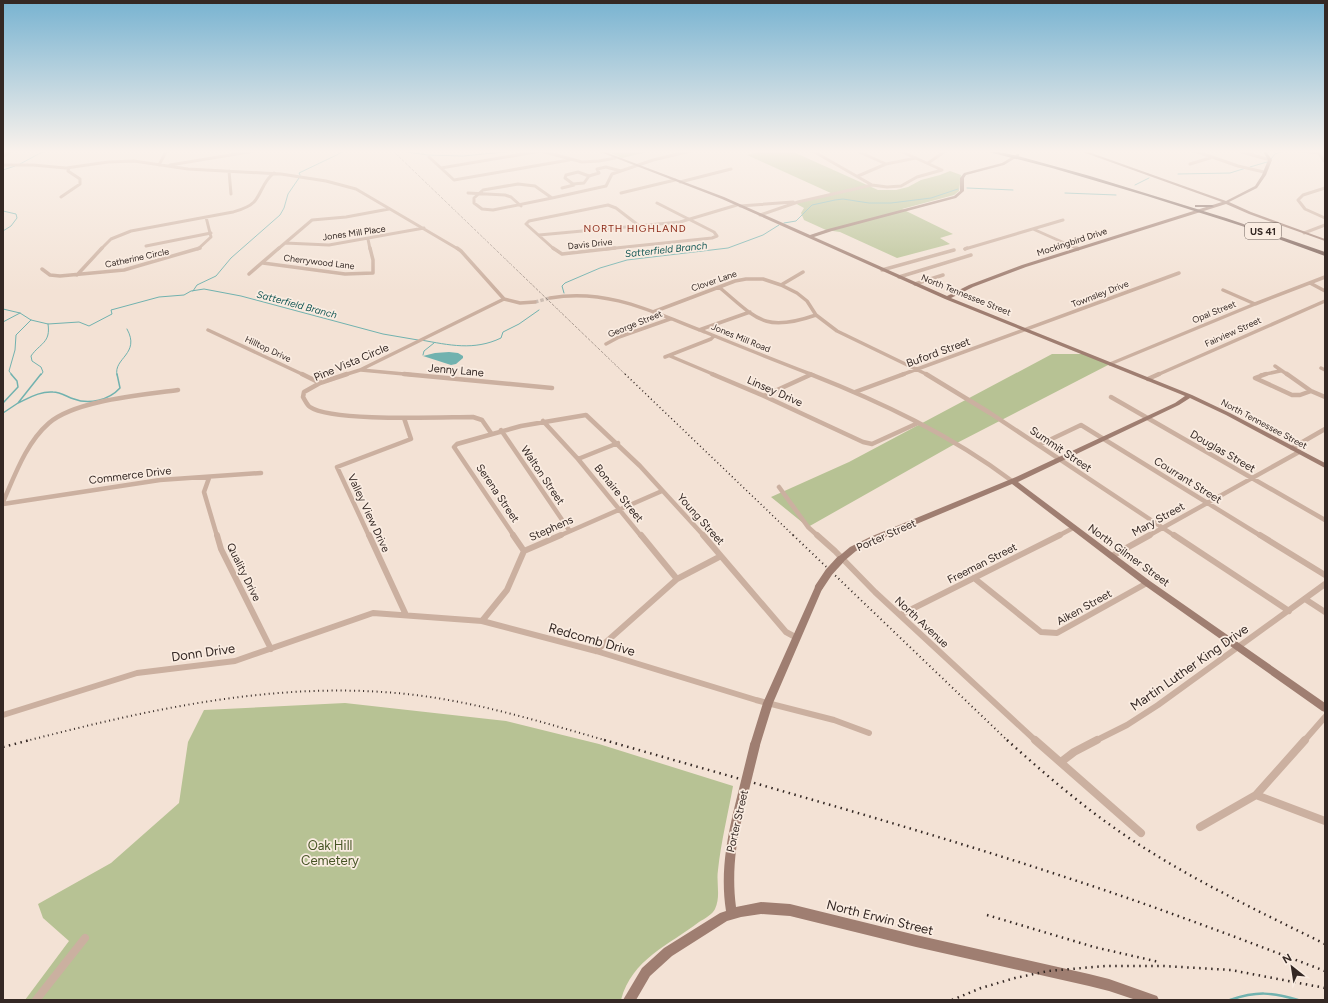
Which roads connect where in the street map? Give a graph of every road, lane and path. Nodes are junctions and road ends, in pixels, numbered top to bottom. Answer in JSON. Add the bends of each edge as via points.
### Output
{"nodes":[{"id":1,"x":256,"y":197,"type":"edge"},
{"id":2,"x":369,"y":197,"type":"edge"},
{"id":3,"x":475,"y":197,"type":"edge"},
{"id":4,"x":509,"y":197,"type":"edge"},
{"id":5,"x":557,"y":197,"type":"edge"},
{"id":6,"x":718,"y":197,"type":"edge"},
{"id":7,"x":821,"y":197,"type":"edge"},
{"id":8,"x":955,"y":197,"type":"edge"},
{"id":9,"x":1155,"y":197,"type":"edge"},
{"id":10,"x":1158,"y":197,"type":"edge"},
{"id":11,"x":1166,"y":197,"type":"edge"},
{"id":12,"x":1211,"y":197,"type":"edge"},
{"id":13,"x":1236,"y":197,"type":"edge"},
{"id":14,"x":1301,"y":197,"type":"edge"},
{"id":15,"x":552,"y":198,"type":"joint"},
{"id":16,"x":798,"y":202,"type":"junction"},
{"id":17,"x":1226,"y":202,"type":"junction"},
{"id":18,"x":657,"y":203,"type":"dead end"},
{"id":19,"x":739,"y":205,"type":"junction"},
{"id":20,"x":1194,"y":205,"type":"junction"},
{"id":21,"x":521,"y":206,"type":"junction"},
{"id":22,"x":1186,"y":206,"type":"junction"},
{"id":23,"x":1212,"y":206,"type":"junction"},
{"id":24,"x":389,"y":209,"type":"junction"},
{"id":25,"x":1202,"y":209,"type":"junction"},
{"id":26,"x":1193,"y":212,"type":"junction"},
{"id":27,"x":1219,"y":213,"type":"junction"},
{"id":28,"x":760,"y":215,"type":"junction"},
{"id":29,"x":206,"y":217,"type":"junction"},
{"id":30,"x":1325,"y":218,"type":"edge"},
{"id":31,"x":691,"y":219,"type":"junction"},
{"id":32,"x":1062,"y":220,"type":"dead end"},
{"id":33,"x":1325,"y":224,"type":"edge"},
{"id":34,"x":638,"y":225,"type":"junction"},
{"id":35,"x":424,"y":228,"type":"junction"},
{"id":36,"x":1033,"y":229,"type":"junction"},
{"id":37,"x":1304,"y":232,"type":"junction"},
{"id":38,"x":211,"y":233,"type":"junction"},
{"id":39,"x":801,"y":233,"type":"junction"},
{"id":40,"x":819,"y":234,"type":"junction"},
{"id":41,"x":539,"y":236,"type":"junction"},
{"id":42,"x":810,"y":237,"type":"junction"},
{"id":43,"x":368,"y":239,"type":"junction"},
{"id":44,"x":1325,"y":240,"type":"edge"},
{"id":45,"x":820,"y":242,"type":"junction"},
{"id":46,"x":285,"y":243,"type":"junction"},
{"id":47,"x":1308,"y":244,"type":"junction"},
{"id":48,"x":146,"y":246,"type":"dead end"},
{"id":49,"x":965,"y":249,"type":"dead end"},
{"id":50,"x":1078,"y":249,"type":"junction"},
{"id":51,"x":954,"y":250,"type":"dead end"},
{"id":52,"x":1325,"y":250,"type":"edge"},
{"id":53,"x":1325,"y":254,"type":"edge"},
{"id":54,"x":971,"y":255,"type":"dead end"},
{"id":55,"x":263,"y":263,"type":"junction"},
{"id":56,"x":42,"y":269,"type":"dead end"},
{"id":57,"x":882,"y":270,"type":"junction"},
{"id":58,"x":803,"y":272,"type":"dead end"},
{"id":59,"x":1180,"y":273,"type":"dead end"},
{"id":60,"x":249,"y":274,"type":"dead end"},
{"id":61,"x":76,"y":275,"type":"junction"},
{"id":62,"x":943,"y":275,"type":"dead end"},
{"id":63,"x":899,"y":277,"type":"junction"},
{"id":64,"x":1325,"y":277,"type":"edge"},
{"id":65,"x":1310,"y":283,"type":"junction"},
{"id":66,"x":915,"y":284,"type":"junction"},
{"id":67,"x":781,"y":285,"type":"junction"},
{"id":68,"x":719,"y":287,"type":"junction"},
{"id":69,"x":1223,"y":290,"type":"dead end"},
{"id":70,"x":1325,"y":291,"type":"edge"},
{"id":71,"x":550,"y":298,"type":"tunnel mouth"},
{"id":72,"x":947,"y":298,"type":"junction"},
{"id":73,"x":504,"y":299,"type":"junction"},
{"id":74,"x":1325,"y":301,"type":"edge"},
{"id":75,"x":535,"y":302,"type":"tunnel mouth"},
{"id":76,"x":1255,"y":304,"type":"junction"},
{"id":77,"x":653,"y":312,"type":"junction"},
{"id":78,"x":750,"y":312,"type":"junction"},
{"id":79,"x":816,"y":315,"type":"junction"},
{"id":80,"x":670,"y":318,"type":"junction"},
{"id":81,"x":208,"y":330,"type":"dead end"},
{"id":82,"x":699,"y":330,"type":"junction"},
{"id":83,"x":1027,"y":330,"type":"junction"},
{"id":84,"x":714,"y":336,"type":"junction"},
{"id":85,"x":606,"y":344,"type":"dead end"},
{"id":86,"x":1110,"y":364,"type":"junction"},
{"id":87,"x":1275,"y":366,"type":"dead end"},
{"id":88,"x":918,"y":369,"type":"junction"},
{"id":89,"x":360,"y":370,"type":"junction"},
{"id":90,"x":1280,"y":371,"type":"junction"},
{"id":91,"x":810,"y":375,"type":"junction"},
{"id":92,"x":1148,"y":379,"type":"junction"},
{"id":93,"x":320,"y":383,"type":"junction"},
{"id":94,"x":552,"y":388,"type":"dead end"},
{"id":95,"x":178,"y":390,"type":"dead end"},
{"id":96,"x":1311,"y":391,"type":"junction"},
{"id":97,"x":855,"y":392,"type":"junction"},
{"id":98,"x":764,"y":396,"type":"junction"},
{"id":99,"x":1190,"y":396,"type":"junction"},
{"id":100,"x":1111,"y":397,"type":"dead end"},
{"id":101,"x":1325,"y":397,"type":"edge"},
{"id":102,"x":404,"y":418,"type":"junction"},
{"id":103,"x":1148,"y":418,"type":"junction"},
{"id":104,"x":543,"y":421,"type":"junction"},
{"id":105,"x":918,"y":423,"type":"junction"},
{"id":106,"x":1325,"y":429,"type":"edge"},
{"id":107,"x":501,"y":430,"type":"junction"},
{"id":108,"x":491,"y":433,"type":"junction"},
{"id":109,"x":1103,"y":439,"type":"junction"},
{"id":110,"x":618,"y":444,"type":"junction"},
{"id":111,"x":1039,"y":445,"type":"junction"},
{"id":112,"x":1292,"y":448,"type":"junction"},
{"id":113,"x":1299,"y":452,"type":"junction"},
{"id":114,"x":578,"y":459,"type":"junction"},
{"id":115,"x":1060,"y":459,"type":"junction"},
{"id":116,"x":1325,"y":466,"type":"edge"},
{"id":117,"x":260,"y":474,"type":"dead end"},
{"id":118,"x":1251,"y":477,"type":"junction"},
{"id":119,"x":209,"y":478,"type":"junction"},
{"id":120,"x":1012,"y":481,"type":"junction"},
{"id":121,"x":779,"y":487,"type":"dead end"},
{"id":122,"x":662,"y":491,"type":"junction"},
{"id":123,"x":3,"y":503,"type":"edge"},
{"id":124,"x":1207,"y":503,"type":"junction"},
{"id":125,"x":619,"y":510,"type":"junction"},
{"id":126,"x":1325,"y":520,"type":"edge"},
{"id":127,"x":1073,"y":528,"type":"junction"},
{"id":128,"x":1163,"y":528,"type":"junction"},
{"id":129,"x":569,"y":530,"type":"junction"},
{"id":130,"x":524,"y":550,"type":"junction"},
{"id":131,"x":721,"y":556,"type":"junction"},
{"id":132,"x":1112,"y":556,"type":"junction"},
{"id":133,"x":841,"y":559,"type":"junction"},
{"id":134,"x":1325,"y":575,"type":"edge"},
{"id":135,"x":974,"y":578,"type":"junction"},
{"id":136,"x":677,"y":579,"type":"junction"},
{"id":137,"x":1147,"y":583,"type":"junction"},
{"id":138,"x":1325,"y":584,"type":"edge"},
{"id":139,"x":1305,"y":599,"type":"junction"},
{"id":140,"x":1289,"y":611,"type":"junction"},
{"id":141,"x":1325,"y":612,"type":"edge"},
{"id":142,"x":406,"y":615,"type":"junction"},
{"id":143,"x":900,"y":615,"type":"junction"},
{"id":144,"x":482,"y":621,"type":"junction"},
{"id":145,"x":797,"y":638,"type":"junction"},
{"id":146,"x":1238,"y":647,"type":"junction"},
{"id":147,"x":271,"y":649,"type":"junction"},
{"id":148,"x":596,"y":651,"type":"junction"},
{"id":149,"x":768,"y":703,"type":"junction"},
{"id":150,"x":1325,"y":708,"type":"edge"},
{"id":151,"x":3,"y":715,"type":"edge"},
{"id":152,"x":1325,"y":717,"type":"edge"},
{"id":153,"x":869,"y":733,"type":"dead end"},
{"id":154,"x":1061,"y":762,"type":"junction"},
{"id":155,"x":1256,"y":794,"type":"junction"},
{"id":156,"x":1325,"y":821,"type":"edge"},
{"id":157,"x":1200,"y":827,"type":"dead end"},
{"id":158,"x":1141,"y":833,"type":"dead end"},
{"id":159,"x":732,"y":914,"type":"junction"},
{"id":160,"x":85,"y":938,"type":"dead end"},
{"id":161,"x":36,"y":1000,"type":"edge"},
{"id":162,"x":629,"y":1000,"type":"edge"},
{"id":163,"x":1153,"y":1000,"type":"edge"}],
"edges":[{"from":1,"to":29,"type":"street","via":[[251,204],[233,212]]},
{"from":2,"to":24,"type":"street"},
{"from":3,"to":21,"type":"street","via":[[474,203],[486,211]]},
{"from":4,"to":21,"type":"street"},
{"from":5,"to":15,"type":"street"},
{"from":6,"to":19,"type":"street","name":"North Tennessee Street"},
{"from":7,"to":16,"type":"street"},
{"from":8,"to":40,"type":"street"},
{"from":9,"to":22,"type":"main road","number":"US 41"},
{"from":10,"to":25,"type":"main road"},
{"from":11,"to":20,"type":"main road","number":"US 41"},
{"from":12,"to":17,"type":"street"},
{"from":13,"to":17,"type":"street","name":"Mockingbird Drive"},
{"from":14,"to":30,"type":"street","via":[[1298,200],[1299,204]]},
{"from":15,"to":21,"type":"street"},
{"from":16,"to":19,"type":"street"},
{"from":16,"to":28,"type":"street"},
{"from":17,"to":23,"type":"street","name":"Mockingbird Drive"},
{"from":17,"to":37,"type":"street"},
{"from":18,"to":31,"type":"street","name":"Davis Drive"},
{"from":19,"to":28,"type":"street","name":"North Tennessee Street"},
{"from":19,"to":31,"type":"street"},
{"from":20,"to":23,"type":"main road"},
{"from":20,"to":25,"type":"main road","number":"US 41"},
{"from":22,"to":25,"type":"main road","number":"US 41"},
{"from":22,"to":26,"type":"main road"},
{"from":23,"to":25,"type":"street","name":"Mockingbird Drive"},
{"from":23,"to":27,"type":"main road"},
{"from":24,"to":35,"type":"street"},
{"from":24,"to":46,"type":"street","via":[[315,219]]},
{"from":25,"to":26,"type":"street","name":"Mockingbird Drive"},
{"from":25,"to":27,"type":"main road","number":"US 41"},
{"from":25,"to":47,"type":"main road"},
{"from":25,"to":53,"type":"main road","number":"US 41"},
{"from":26,"to":50,"type":"street","name":"Mockingbird Drive"},
{"from":27,"to":47,"type":"main road","number":"US 41"},
{"from":28,"to":39,"type":"street","name":"North Tennessee Street"},
{"from":29,"to":38,"type":"street"},
{"from":29,"to":61,"type":"street","via":[[118,235]]},
{"from":31,"to":34,"type":"street"},
{"from":31,"to":41,"type":"street","name":"Davis Drive","via":[[717,236],[565,254],[557,252]]},
{"from":32,"to":36,"type":"street"},
{"from":33,"to":37,"type":"street"},
{"from":34,"to":41,"type":"street"},
{"from":34,"to":41,"type":"street","name":"Davis Drive","via":[[616,208],[606,205],[527,223]]},
{"from":35,"to":43,"type":"street","name":"Jones Mill Place"},
{"from":35,"to":73,"type":"street","via":[[460,251]]},
{"from":36,"to":49,"type":"street"},
{"from":36,"to":50,"type":"street"},
{"from":37,"to":44,"type":"street"},
{"from":38,"to":48,"type":"street"},
{"from":38,"to":61,"type":"street","name":"Catherine Circle","via":[[211,237],[202,247],[186,254],[124,270]]},
{"from":39,"to":40,"type":"street"},
{"from":39,"to":42,"type":"street","name":"North Tennessee Street"},
{"from":40,"to":42,"type":"street"},
{"from":40,"to":45,"type":"street"},
{"from":42,"to":45,"type":"street","name":"North Tennessee Street"},
{"from":43,"to":46,"type":"street","name":"Jones Mill Place","via":[[322,245]]},
{"from":43,"to":55,"type":"street","name":"Cherrywood Lane","via":[[373,273],[345,274]]},
{"from":45,"to":57,"type":"street","name":"North Tennessee Street"},
{"from":46,"to":55,"type":"street"},
{"from":47,"to":52,"type":"main road","number":"US 41"},
{"from":50,"to":72,"type":"street","name":"Mockingbird Drive","via":[[996,276]]},
{"from":51,"to":57,"type":"street"},
{"from":54,"to":63,"type":"street"},
{"from":55,"to":60,"type":"street"},
{"from":56,"to":61,"type":"street","name":"Catherine Circle","via":[[53,276]]},
{"from":57,"to":63,"type":"street","name":"North Tennessee Street"},
{"from":58,"to":67,"type":"street"},
{"from":59,"to":83,"type":"street","name":"Townsley Drive"},
{"from":62,"to":66,"type":"street"},
{"from":63,"to":66,"type":"street","name":"North Tennessee Street"},
{"from":64,"to":65,"type":"street","name":"Opal Street"},
{"from":65,"to":70,"type":"street"},
{"from":65,"to":76,"type":"street","name":"Opal Street"},
{"from":66,"to":72,"type":"street","name":"North Tennessee Street"},
{"from":67,"to":68,"type":"street","name":"Clover Lane","via":[[763,279],[746,279]]},
{"from":67,"to":79,"type":"street","name":"Clover Lane","via":[[807,301]]},
{"from":68,"to":77,"type":"street","name":"Clover Lane"},
{"from":68,"to":78,"type":"street"},
{"from":69,"to":76,"type":"street"},
{"from":71,"to":77,"type":"street","name":"Jones Mill Road","via":[[607,297]]},
{"from":72,"to":83,"type":"street","name":"North Tennessee Street"},
{"from":73,"to":75,"type":"street","via":[[520,303]]},
{"from":73,"to":89,"type":"street","name":"Pine Vista Circle"},
{"from":74,"to":92,"type":"street","name":"Fairview Street"},
{"from":76,"to":86,"type":"street","name":"Opal Street"},
{"from":77,"to":80,"type":"street","name":"Jones Mill Road"},
{"from":78,"to":79,"type":"street","via":[[765,321],[777,324]]},
{"from":78,"to":82,"type":"street"},
{"from":79,"to":88,"type":"street","name":"Summit Street","via":[[837,331]]},
{"from":80,"to":82,"type":"street","name":"Jones Mill Road"},
{"from":80,"to":85,"type":"street","name":"George Street"},
{"from":81,"to":93,"type":"street","name":"Hilltop Drive"},
{"from":82,"to":84,"type":"street","name":"Jones Mill Road"},
{"from":83,"to":86,"type":"street","name":"North Tennessee Street"},
{"from":83,"to":88,"type":"street","name":"Buford Street"},
{"from":84,"to":91,"type":"street","name":"Jones Mill Road"},
{"from":84,"to":98,"type":"street","name":"Linsey Drive","via":[[667,356]]},
{"from":86,"to":92,"type":"street","name":"North Tennessee Street"},
{"from":87,"to":90,"type":"street"},
{"from":88,"to":97,"type":"street","name":"Buford Street"},
{"from":88,"to":111,"type":"street","name":"Summit Street"},
{"from":89,"to":93,"type":"street","name":"Pine Vista Circle"},
{"from":89,"to":94,"type":"street","name":"Jenny Lane"},
{"from":90,"to":96,"type":"street"},
{"from":90,"to":96,"type":"street","via":[[1255,378],[1292,395]]},
{"from":91,"to":97,"type":"street","name":"Jones Mill Road"},
{"from":91,"to":98,"type":"street"},
{"from":92,"to":99,"type":"street","name":"North Tennessee Street"},
{"from":93,"to":102,"type":"street","name":"Pine Vista Circle","via":[[304,392],[303,397],[311,408],[330,414]]},
{"from":95,"to":123,"type":"street","via":[[135,395],[75,409],[50,421],[35,438]]},
{"from":96,"to":101,"type":"street"},
{"from":97,"to":105,"type":"street","name":"Jones Mill Road"},
{"from":98,"to":105,"type":"street","name":"Linsey Drive","via":[[872,444]]},
{"from":99,"to":103,"type":"street","name":"Porter Street"},
{"from":99,"to":112,"type":"street","name":"North Tennessee Street"},
{"from":100,"to":103,"type":"street","name":"Douglas Street"},
{"from":102,"to":108,"type":"street","name":"Pine Vista Circle","via":[[473,417],[482,420]]},
{"from":102,"to":142,"type":"street","name":"Valley View Drive","via":[[411,439],[337,466]]},
{"from":103,"to":109,"type":"street","name":"Porter Street"},
{"from":103,"to":118,"type":"street","name":"Douglas Street"},
{"from":104,"to":107,"type":"street"},
{"from":104,"to":110,"type":"street","name":"Young Street","via":[[586,415]]},
{"from":104,"to":114,"type":"street","name":"Bonaire Street"},
{"from":105,"to":120,"type":"street","name":"North Gilmer Street","via":[[963,447]]},
{"from":106,"to":112,"type":"street"},
{"from":107,"to":108,"type":"street"},
{"from":107,"to":129,"type":"street","name":"Walton Street"},
{"from":108,"to":130,"type":"street","name":"Serena Street","via":[[454,447]]},
{"from":109,"to":111,"type":"street","name":"Courrant Street","via":[[1081,425]]},
{"from":109,"to":115,"type":"street","name":"Porter Street"},
{"from":109,"to":124,"type":"street","name":"Courrant Street"},
{"from":110,"to":114,"type":"street"},
{"from":110,"to":122,"type":"street","name":"Young Street"},
{"from":111,"to":115,"type":"street","name":"Summit Street"},
{"from":112,"to":113,"type":"street","name":"North Tennessee Street"},
{"from":113,"to":116,"type":"street","name":"North Tennessee Street"},
{"from":113,"to":118,"type":"street","name":"Mary Street"},
{"from":114,"to":125,"type":"street","name":"Bonaire Street"},
{"from":115,"to":120,"type":"street","name":"Porter Street"},
{"from":115,"to":128,"type":"street","name":"Summit Street"},
{"from":117,"to":119,"type":"street","name":"Commerce Drive"},
{"from":118,"to":124,"type":"street","name":"Mary Street"},
{"from":118,"to":126,"type":"street","name":"Douglas Street"},
{"from":119,"to":123,"type":"street","name":"Commerce Drive","via":[[160,480]]},
{"from":119,"to":147,"type":"street","name":"Quality Drive","via":[[204,492],[221,549]]},
{"from":120,"to":127,"type":"street","name":"North Gilmer Street"},
{"from":120,"to":133,"type":"street","name":"Porter Street","via":[[873,539],[853,549]]},
{"from":121,"to":133,"type":"street","name":"North Avenue","via":[[808,527]]},
{"from":122,"to":125,"type":"street","name":"Stephens"},
{"from":122,"to":131,"type":"street","name":"Young Street"},
{"from":124,"to":128,"type":"street","name":"Mary Street"},
{"from":124,"to":134,"type":"street","name":"Courrant Street"},
{"from":125,"to":129,"type":"street","name":"Stephens"},
{"from":125,"to":136,"type":"street","name":"Bonaire Street"},
{"from":127,"to":132,"type":"street","name":"North Gilmer Street"},
{"from":127,"to":135,"type":"street","name":"Freeman Street"},
{"from":128,"to":132,"type":"street","name":"Mary Street"},
{"from":128,"to":140,"type":"street","name":"Summit Street"},
{"from":129,"to":130,"type":"street","name":"Stephens"},
{"from":130,"to":144,"type":"street","name":"Stephens","via":[[507,590]]},
{"from":131,"to":136,"type":"street"},
{"from":131,"to":145,"type":"street","name":"Young Street","via":[[786,632]]},
{"from":132,"to":137,"type":"street","name":"North Gilmer Street"},
{"from":133,"to":143,"type":"street","name":"North Avenue"},
{"from":133,"to":145,"type":"street","name":"Porter Street","bridge":true,"via":[[819,587]]},
{"from":135,"to":137,"type":"street","name":"Aiken Street","via":[[1041,632],[1057,633]]},
{"from":135,"to":143,"type":"street","name":"Freeman Street"},
{"from":136,"to":148,"type":"street"},
{"from":137,"to":146,"type":"street","name":"North Gilmer Street"},
{"from":138,"to":139,"type":"street","name":"Martin Luther King Drive"},
{"from":139,"to":140,"type":"street","name":"Martin Luther King Drive"},
{"from":139,"to":141,"type":"street"},
{"from":140,"to":146,"type":"street","name":"Martin Luther King Drive"},
{"from":142,"to":144,"type":"street","name":"Redcomb Drive"},
{"from":142,"to":147,"type":"street","name":"Donn Drive","via":[[373,613]]},
{"from":143,"to":154,"type":"street","name":"North Avenue","via":[[1020,728]]},
{"from":144,"to":148,"type":"street","name":"Redcomb Drive"},
{"from":145,"to":149,"type":"street","name":"Porter Street"},
{"from":146,"to":150,"type":"street","name":"North Gilmer Street"},
{"from":146,"to":154,"type":"street","name":"Martin Luther King Drive","via":[[1148,712],[1074,752]]},
{"from":147,"to":151,"type":"street","name":"Donn Drive","via":[[235,661],[137,673]]},
{"from":148,"to":149,"type":"street","name":"Redcomb Drive"},
{"from":149,"to":153,"type":"street","name":"Redcomb Drive","via":[[834,720]]},
{"from":149,"to":159,"type":"street","name":"Porter Street","bridge":true,"via":[[737,818],[729,860]]},
{"from":152,"to":155,"type":"street"},
{"from":154,"to":158,"type":"street","name":"North Avenue"},
{"from":155,"to":156,"type":"street"},
{"from":155,"to":157,"type":"street"},
{"from":159,"to":162,"type":"street","name":"North Erwin Street","via":[[702,930],[661,958],[640,980]]},
{"from":159,"to":163,"type":"street","name":"North Erwin Street","via":[[761,908],[790,910],[1096,981]]},
{"from":160,"to":161,"type":"street"}]}
